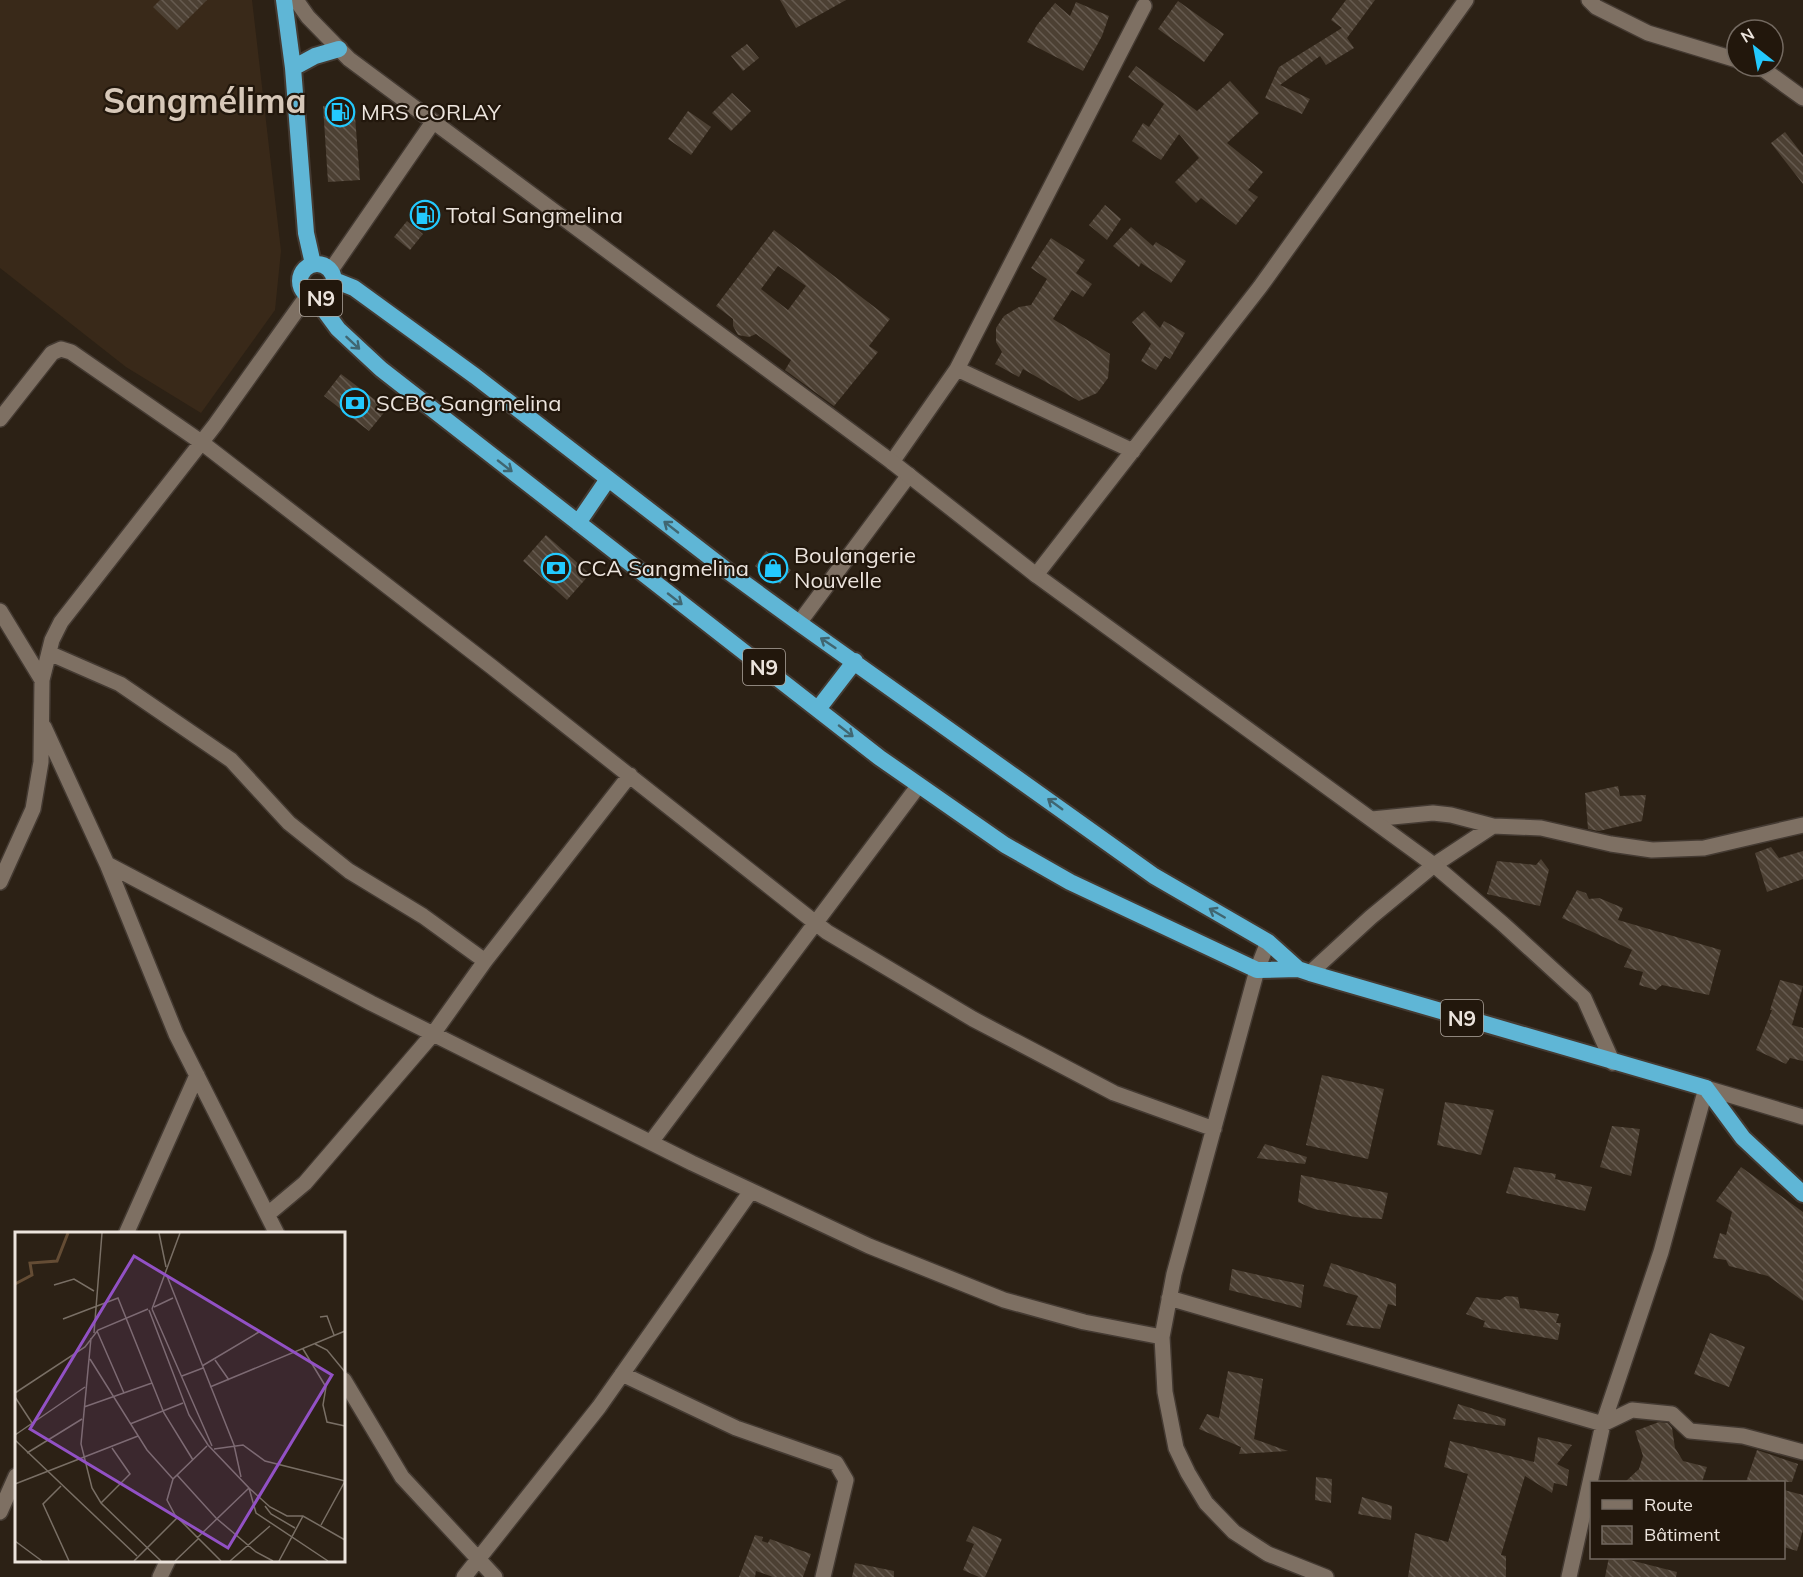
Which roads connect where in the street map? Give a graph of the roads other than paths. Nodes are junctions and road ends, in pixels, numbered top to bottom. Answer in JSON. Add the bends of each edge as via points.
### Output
{"nodes":[{"id":1,"x":284,"y":0,"type":"edge"},
{"id":2,"x":296,"y":0,"type":"edge"},
{"id":3,"x":1466,"y":0,"type":"edge"},
{"id":4,"x":1589,"y":0,"type":"edge"},
{"id":5,"x":1144,"y":6,"type":"dead end"},
{"id":6,"x":339,"y":49,"type":"junction"},
{"id":7,"x":1725,"y":56,"type":"edge"},
{"id":8,"x":293,"y":68,"type":"junction"},
{"id":9,"x":1775,"y":78,"type":"edge"},
{"id":10,"x":1803,"y":98,"type":"edge"},
{"id":11,"x":433,"y":122,"type":"junction"},
{"id":12,"x":313,"y":264,"type":"junction"},
{"id":13,"x":333,"y":275,"type":"junction"},
{"id":14,"x":311,"y":297,"type":"junction"},
{"id":15,"x":957,"y":369,"type":"junction"},
{"id":16,"x":0,"y":419,"type":"edge"},
{"id":17,"x":201,"y":442,"type":"junction"},
{"id":18,"x":1133,"y":451,"type":"junction"},
{"id":19,"x":892,"y":462,"type":"junction"},
{"id":20,"x":909,"y":476,"type":"junction"},
{"id":21,"x":608,"y":479,"type":"junction"},
{"id":22,"x":578,"y":523,"type":"junction"},
{"id":23,"x":1036,"y":575,"type":"junction"},
{"id":24,"x":0,"y":611,"type":"edge"},
{"id":25,"x":799,"y":623,"type":"junction"},
{"id":26,"x":49,"y":653,"type":"junction"},
{"id":27,"x":855,"y":661,"type":"junction"},
{"id":28,"x":42,"y":680,"type":"junction"},
{"id":29,"x":818,"y":709,"type":"junction"},
{"id":30,"x":41,"y":721,"type":"junction"},
{"id":31,"x":630,"y":775,"type":"junction"},
{"id":32,"x":919,"y":785,"type":"junction"},
{"id":33,"x":1372,"y":819,"type":"junction"},
{"id":34,"x":1803,"y":825,"type":"edge"},
{"id":35,"x":1493,"y":826,"type":"junction"},
{"id":36,"x":107,"y":864,"type":"junction"},
{"id":37,"x":1434,"y":865,"type":"junction"},
{"id":38,"x":0,"y":882,"type":"edge"},
{"id":39,"x":816,"y":923,"type":"junction"},
{"id":40,"x":1268,"y":942,"type":"junction"},
{"id":41,"x":485,"y":962,"type":"junction"},
{"id":42,"x":1257,"y":970,"type":"junction"},
{"id":43,"x":1304,"y":971,"type":"junction"},
{"id":44,"x":433,"y":1034,"type":"junction"},
{"id":45,"x":1613,"y":1063,"type":"junction"},
{"id":46,"x":197,"y":1075,"type":"junction"},
{"id":47,"x":1706,"y":1088,"type":"junction"},
{"id":48,"x":1803,"y":1117,"type":"edge"},
{"id":49,"x":1214,"y":1129,"type":"junction"},
{"id":50,"x":651,"y":1142,"type":"junction"},
{"id":51,"x":751,"y":1191,"type":"junction"},
{"id":52,"x":1803,"y":1194,"type":"edge"},
{"id":53,"x":268,"y":1214,"type":"junction"},
{"id":54,"x":126,"y":1232,"type":"edge"},
{"id":55,"x":277,"y":1232,"type":"edge"},
{"id":56,"x":1169,"y":1299,"type":"junction"},
{"id":57,"x":1162,"y":1337,"type":"junction"},
{"id":58,"x":622,"y":1374,"type":"junction"},
{"id":59,"x":345,"y":1382,"type":"edge"},
{"id":60,"x":1603,"y":1424,"type":"junction"},
{"id":61,"x":1803,"y":1452,"type":"edge"},
{"id":62,"x":15,"y":1478,"type":"edge"},
{"id":63,"x":1590,"y":1481,"type":"edge"},
{"id":64,"x":1590,"y":1482,"type":"edge"},
{"id":65,"x":0,"y":1512,"type":"edge"},
{"id":66,"x":478,"y":1559,"type":"junction"},
{"id":67,"x":167,"y":1562,"type":"edge"},
{"id":68,"x":160,"y":1577,"type":"edge"},
{"id":69,"x":464,"y":1577,"type":"edge"},
{"id":70,"x":495,"y":1577,"type":"edge"},
{"id":71,"x":823,"y":1577,"type":"edge"},
{"id":72,"x":1326,"y":1577,"type":"edge"},
{"id":73,"x":1569,"y":1577,"type":"edge"}],
"edges":[{"from":1,"to":8,"type":"highway","number":"N9"},
{"from":2,"to":6,"type":"street"},
{"from":3,"to":18,"type":"street","via":[[1260,287]]},
{"from":4,"to":7,"type":"street","via":[[1648,33]]},
{"from":5,"to":15,"type":"street"},
{"from":6,"to":8,"type":"highway"},
{"from":6,"to":11,"type":"street"},
{"from":8,"to":12,"type":"highway","number":"N9","via":[[306,233]]},
{"from":9,"to":10,"type":"street"},
{"from":11,"to":13,"type":"street"},
{"from":11,"to":19,"type":"street"},
{"from":12,"to":13,"type":"highway","number":"N9","via":[[326,266]]},
{"from":12,"to":14,"type":"highway","number":"N9","via":[[300,278],[302,291]]},
{"from":13,"to":14,"type":"highway","number":"N9","via":[[330,293],[323,298]]},
{"from":13,"to":21,"type":"highway","number":"N9","via":[[475,376]]},
{"from":14,"to":17,"type":"street"},
{"from":14,"to":22,"type":"highway","number":"N9","one_way":true,"via":[[381,369]]},
{"from":15,"to":18,"type":"street"},
{"from":15,"to":19,"type":"street"},
{"from":16,"to":17,"type":"street","via":[[52,353],[61,349],[71,352]]},
{"from":17,"to":26,"type":"street","via":[[61,622]]},
{"from":17,"to":31,"type":"street"},
{"from":18,"to":23,"type":"street"},
{"from":19,"to":20,"type":"street"},
{"from":20,"to":23,"type":"street"},
{"from":20,"to":25,"type":"street"},
{"from":21,"to":22,"type":"highway"},
{"from":25,"to":21,"type":"highway","number":"N9","one_way":true},
{"from":22,"to":29,"type":"highway","number":"N9","one_way":true},
{"from":23,"to":33,"type":"street"},
{"from":24,"to":28,"type":"street"},
{"from":27,"to":25,"type":"highway","number":"N9","one_way":true},
{"from":26,"to":28,"type":"street"},
{"from":26,"to":41,"type":"street","via":[[120,684],[231,760],[289,823],[349,872],[423,916]]},
{"from":27,"to":29,"type":"highway"},
{"from":40,"to":27,"type":"highway","number":"N9","one_way":true,"via":[[1154,876]]},
{"from":28,"to":30,"type":"street"},
{"from":29,"to":32,"type":"highway","number":"N9","one_way":true},
{"from":30,"to":36,"type":"street"},
{"from":30,"to":38,"type":"street","via":[[41,762],[33,809]]},
{"from":31,"to":39,"type":"street"},
{"from":31,"to":41,"type":"street"},
{"from":32,"to":39,"type":"street"},
{"from":32,"to":42,"type":"highway","number":"N9","via":[[1005,845],[1070,882]]},
{"from":33,"to":35,"type":"street","via":[[1433,813]]},
{"from":33,"to":37,"type":"street"},
{"from":34,"to":35,"type":"street","via":[[1704,848],[1652,850],[1541,828]]},
{"from":35,"to":37,"type":"street"},
{"from":36,"to":44,"type":"street"},
{"from":36,"to":46,"type":"street","via":[[176,1034]]},
{"from":37,"to":43,"type":"street"},
{"from":37,"to":45,"type":"street","via":[[1584,998]]},
{"from":39,"to":49,"type":"street","via":[[973,1019],[1114,1093]]},
{"from":39,"to":50,"type":"street"},
{"from":40,"to":42,"type":"street"},
{"from":40,"to":43,"type":"highway","number":"N9"},
{"from":41,"to":44,"type":"street"},
{"from":42,"to":43,"type":"highway","number":"N9"},
{"from":42,"to":49,"type":"street"},
{"from":43,"to":45,"type":"highway","number":"N9"},
{"from":44,"to":50,"type":"street"},
{"from":44,"to":53,"type":"street","via":[[305,1183]]},
{"from":45,"to":47,"type":"highway","number":"N9"},
{"from":46,"to":53,"type":"street"},
{"from":46,"to":54,"type":"street"},
{"from":47,"to":48,"type":"street"},
{"from":47,"to":52,"type":"highway","via":[[1743,1138]]},
{"from":47,"to":60,"type":"street","via":[[1661,1252]]},
{"from":49,"to":56,"type":"street"},
{"from":50,"to":51,"type":"street"},
{"from":51,"to":57,"type":"street","via":[[869,1246],[1004,1300],[1084,1322]]},
{"from":51,"to":58,"type":"street"},
{"from":53,"to":55,"type":"street"},
{"from":56,"to":57,"type":"street"},
{"from":56,"to":60,"type":"street"},
{"from":57,"to":72,"type":"street","via":[[1165,1392],[1176,1448],[1206,1503],[1234,1532],[1268,1554]]},
{"from":58,"to":66,"type":"street"},
{"from":58,"to":71,"type":"street","via":[[736,1428],[836,1463],[846,1480]]},
{"from":59,"to":66,"type":"street","via":[[402,1477]]},
{"from":60,"to":61,"type":"street","via":[[1632,1410],[1672,1414],[1690,1431],[1743,1436]]},
{"from":60,"to":63,"type":"street"},
{"from":62,"to":65,"type":"street"},
{"from":64,"to":73,"type":"street"},
{"from":66,"to":69,"type":"street"},
{"from":66,"to":70,"type":"street"},
{"from":67,"to":68,"type":"street"}]}
